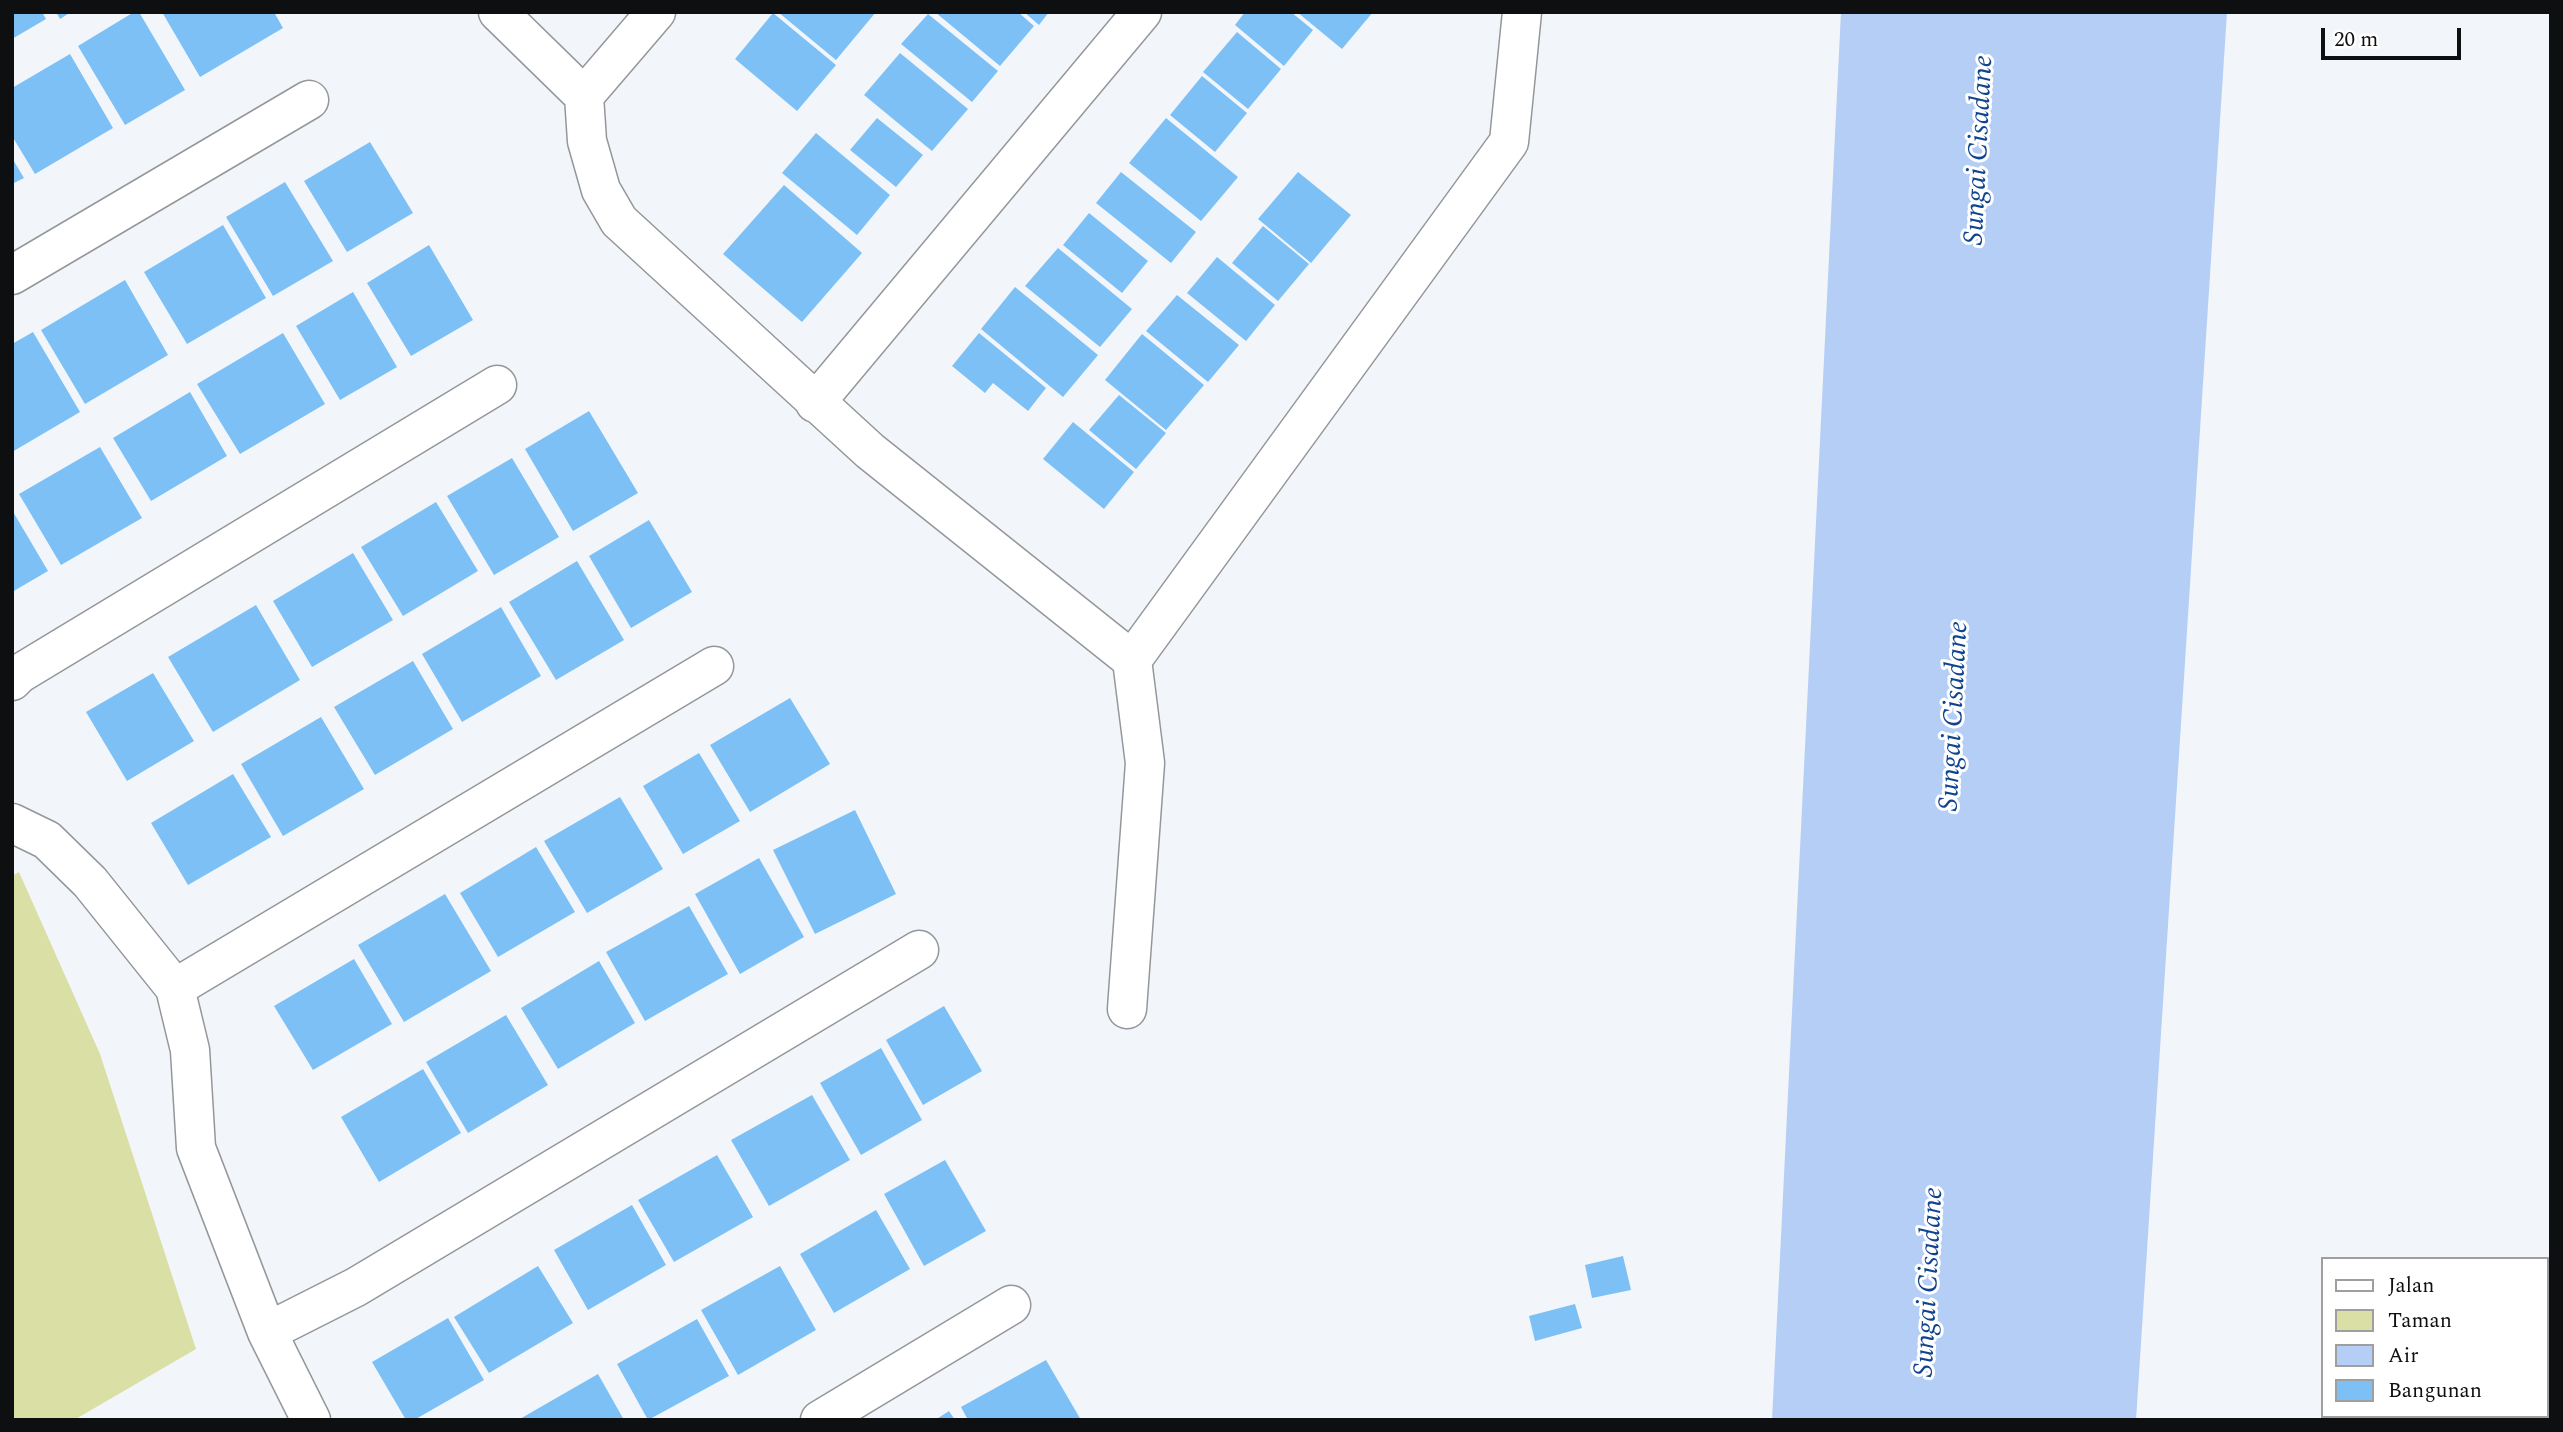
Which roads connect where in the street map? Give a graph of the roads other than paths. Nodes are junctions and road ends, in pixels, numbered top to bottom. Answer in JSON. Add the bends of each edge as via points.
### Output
{"nodes":[{"id":1,"x":498,"y":12,"type":"edge"},
{"id":2,"x":656,"y":12,"type":"edge"},
{"id":3,"x":1142,"y":12,"type":"edge"},
{"id":4,"x":1522,"y":12,"type":"edge"},
{"id":5,"x":584,"y":96,"type":"junction"},
{"id":6,"x":309,"y":100,"type":"dead end"},
{"id":7,"x":12,"y":275,"type":"edge"},
{"id":8,"x":496,"y":385,"type":"dead end"},
{"id":9,"x":815,"y":403,"type":"junction"},
{"id":10,"x":1132,"y":660,"type":"junction"},
{"id":11,"x":714,"y":666,"type":"dead end"},
{"id":12,"x":12,"y":681,"type":"edge"},
{"id":13,"x":12,"y":823,"type":"edge"},
{"id":14,"x":919,"y":950,"type":"dead end"},
{"id":15,"x":175,"y":988,"type":"junction"},
{"id":16,"x":1127,"y":1009,"type":"dead end"},
{"id":17,"x":1012,"y":1305,"type":"dead end"},
{"id":18,"x":267,"y":1332,"type":"junction"},
{"id":19,"x":311,"y":1420,"type":"edge"},
{"id":20,"x":820,"y":1420,"type":"edge"}],
"edges":[{"from":1,"to":5,"type":"street"},
{"from":2,"to":5,"type":"street"},
{"from":3,"to":9,"type":"street"},
{"from":4,"to":10,"type":"street","via":[[1509,142]]},
{"from":5,"to":9,"type":"street","via":[[587,141],[601,190],[620,221]]},
{"from":6,"to":7,"type":"street"},
{"from":8,"to":12,"type":"street"},
{"from":9,"to":10,"type":"street"},
{"from":10,"to":16,"type":"street","via":[[1144,763]]},
{"from":11,"to":15,"type":"street"},
{"from":13,"to":15,"type":"street","via":[[47,840],[90,882]]},
{"from":14,"to":18,"type":"street","via":[[356,1287]]},
{"from":15,"to":18,"type":"street","via":[[190,1050],[196,1148]]},
{"from":17,"to":20,"type":"street"},
{"from":18,"to":19,"type":"street"}]}
